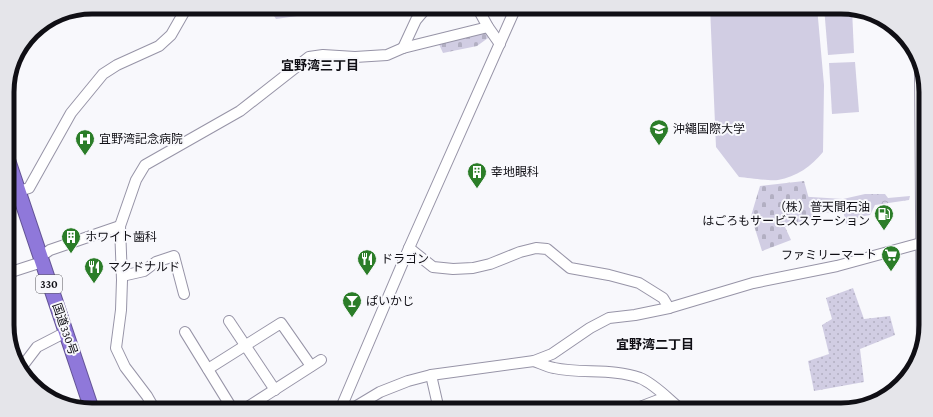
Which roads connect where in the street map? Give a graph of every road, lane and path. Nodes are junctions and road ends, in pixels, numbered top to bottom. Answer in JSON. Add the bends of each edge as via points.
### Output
{"nodes":[{"id":1,"x":183,"y":14,"type":"edge"},
{"id":2,"x":421,"y":14,"type":"edge"},
{"id":3,"x":481,"y":14,"type":"edge"},
{"id":4,"x":513,"y":14,"type":"edge"},
{"id":5,"x":488,"y":27,"type":"junction"},
{"id":6,"x":500,"y":44,"type":"junction"},
{"id":7,"x":403,"y":48,"type":"junction"},
{"id":8,"x":14,"y":177,"type":"edge"},
{"id":9,"x":19,"y":191,"type":"junction"},
{"id":10,"x":120,"y":226,"type":"junction"},
{"id":11,"x":919,"y":244,"type":"edge"},
{"id":12,"x":408,"y":248,"type":"junction"},
{"id":13,"x":41,"y":259,"type":"junction"},
{"id":14,"x":14,"y":270,"type":"edge"},
{"id":15,"x":122,"y":276,"type":"junction"},
{"id":16,"x":184,"y":294,"type":"dead end"},
{"id":17,"x":669,"y":308,"type":"junction"},
{"id":18,"x":229,"y":321,"type":"dead end"},
{"id":19,"x":66,"y":332,"type":"junction"},
{"id":20,"x":185,"y":332,"type":"dead end"},
{"id":21,"x":245,"y":346,"type":"junction"},
{"id":22,"x":321,"y":360,"type":"dead end"},
{"id":23,"x":534,"y":361,"type":"junction"},
{"id":24,"x":24,"y":364,"type":"edge"},
{"id":25,"x":311,"y":366,"type":"junction"},
{"id":26,"x":208,"y":369,"type":"junction"},
{"id":27,"x":431,"y":375,"type":"junction"},
{"id":28,"x":275,"y":390,"type":"junction"},
{"id":29,"x":666,"y":397,"type":"junction"},
{"id":30,"x":90,"y":403,"type":"edge"},
{"id":31,"x":152,"y":403,"type":"edge"},
{"id":32,"x":229,"y":403,"type":"edge"},
{"id":33,"x":254,"y":403,"type":"edge"},
{"id":34,"x":343,"y":403,"type":"edge"},
{"id":35,"x":362,"y":403,"type":"edge"},
{"id":36,"x":437,"y":403,"type":"edge"},
{"id":37,"x":650,"y":403,"type":"edge"},
{"id":38,"x":673,"y":403,"type":"edge"}],
"edges":[{"from":1,"to":9,"type":"street","via":[[171,35],[159,46],[103,74],[71,113],[29,188]]},
{"from":2,"to":7,"type":"street"},
{"from":3,"to":5,"type":"street"},
{"from":4,"to":6,"type":"street"},
{"from":5,"to":6,"type":"street"},
{"from":5,"to":7,"type":"street"},
{"from":6,"to":12,"type":"street"},
{"from":7,"to":10,"type":"street","via":[[387,55],[309,57],[240,111],[145,165],[136,180]]},
{"from":8,"to":9,"type":"highway","name":"国道330号","number":"330"},
{"from":9,"to":13,"type":"highway","name":"国道330号","number":"330"},
{"from":10,"to":13,"type":"street","via":[[50,250]]},
{"from":10,"to":15,"type":"street"},
{"from":11,"to":17,"type":"street","via":[[837,266],[753,283]]},
{"from":12,"to":17,"type":"street","via":[[433,267],[453,270],[490,264],[536,248],[548,250],[570,268],[639,283],[663,298]]},
{"from":12,"to":34,"type":"street"},
{"from":13,"to":14,"type":"street"},
{"from":13,"to":19,"type":"highway","name":"国道330号","number":"330"},
{"from":15,"to":16,"type":"street","via":[[144,271],[156,262],[174,256]]},
{"from":15,"to":31,"type":"street","via":[[116,348],[125,368]]},
{"from":17,"to":23,"type":"street","via":[[609,318],[552,354]]},
{"from":18,"to":21,"type":"street"},
{"from":19,"to":24,"type":"street","via":[[37,347]]},
{"from":19,"to":30,"type":"highway","name":"国道330号","number":"330"},
{"from":20,"to":26,"type":"street"},
{"from":21,"to":25,"type":"street","via":[[281,323]]},
{"from":21,"to":26,"type":"street"},
{"from":21,"to":28,"type":"street"},
{"from":22,"to":25,"type":"street"},
{"from":23,"to":27,"type":"street"},
{"from":23,"to":29,"type":"street","via":[[553,368],[611,372],[640,378],[652,384]]},
{"from":25,"to":28,"type":"street"},
{"from":26,"to":32,"type":"street"},
{"from":27,"to":35,"type":"street","via":[[380,392]]},
{"from":27,"to":36,"type":"street"},
{"from":28,"to":33,"type":"street"},
{"from":29,"to":37,"type":"street"},
{"from":29,"to":38,"type":"street"}]}
